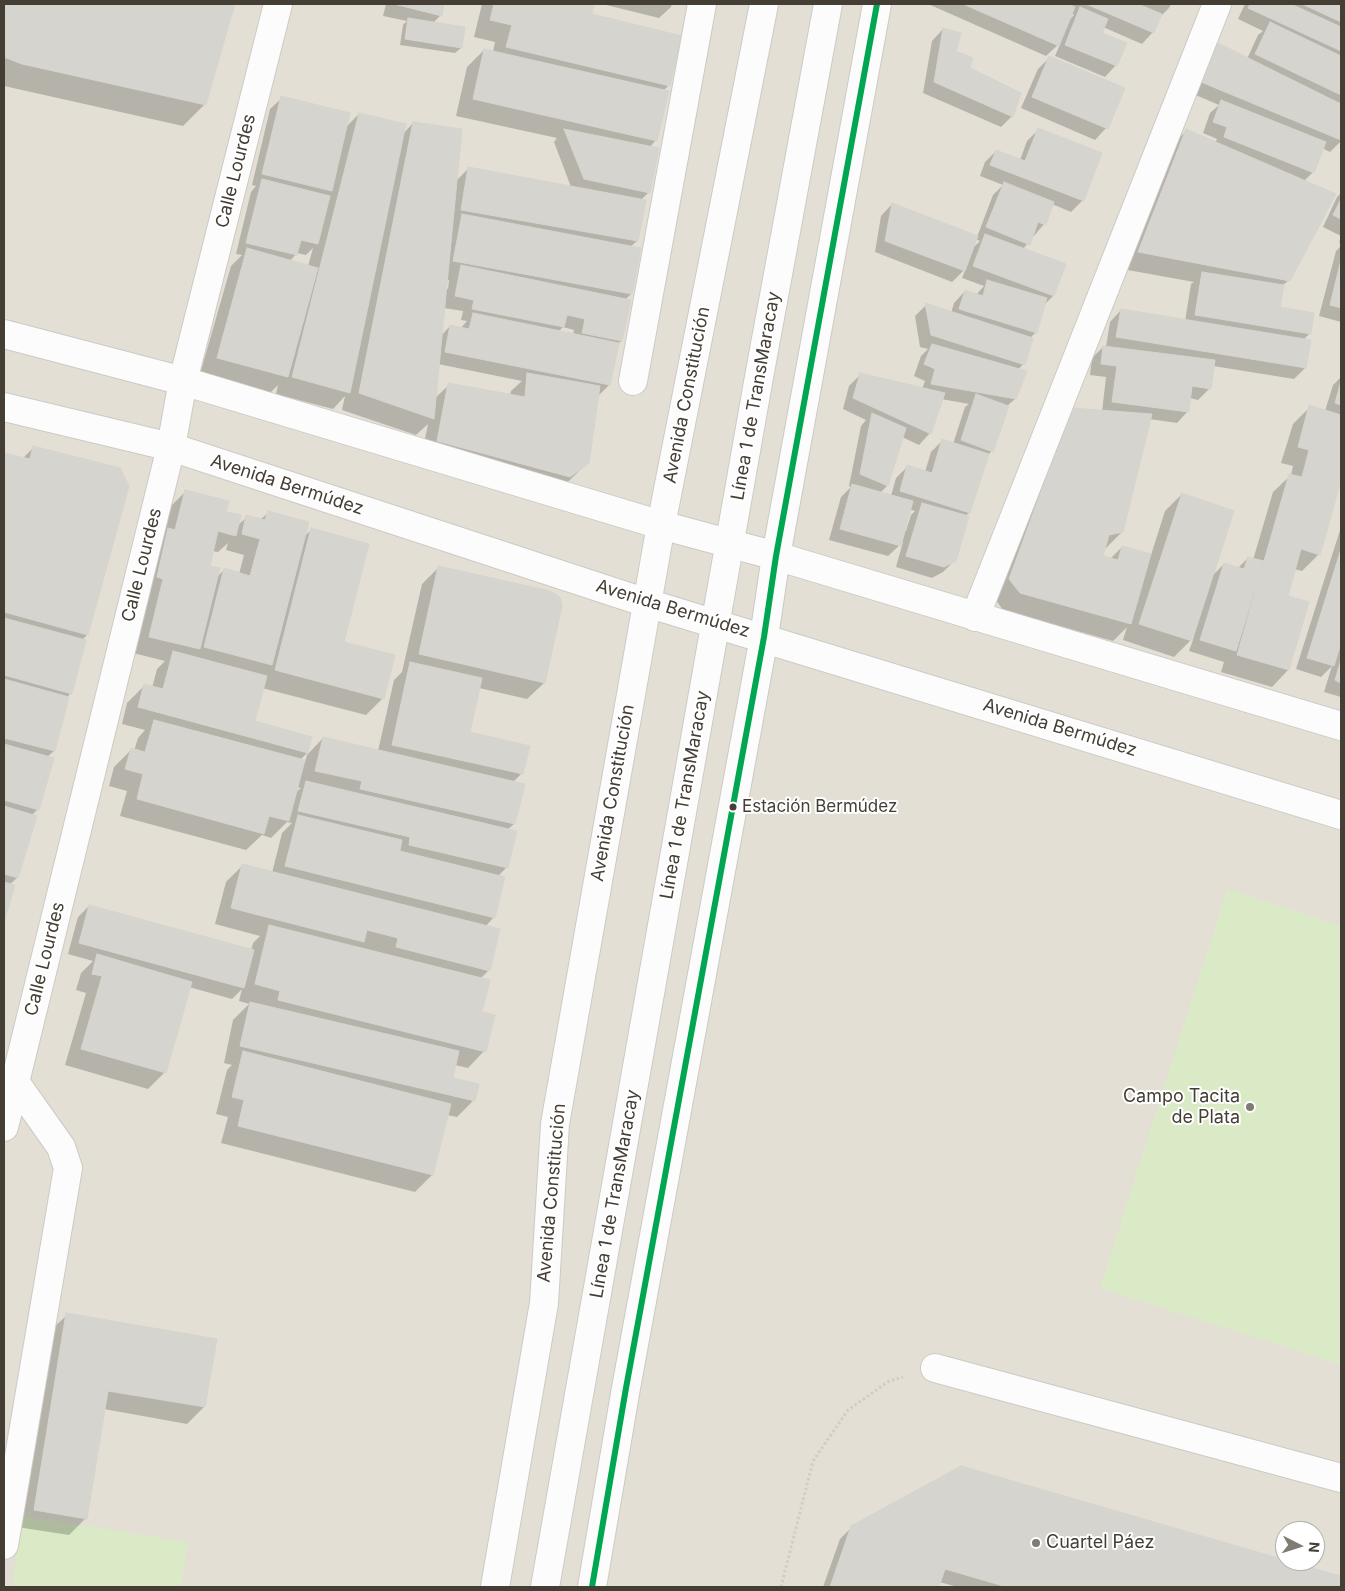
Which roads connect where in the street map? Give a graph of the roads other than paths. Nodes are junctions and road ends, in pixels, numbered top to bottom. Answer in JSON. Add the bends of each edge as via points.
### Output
{"nodes":[{"id":1,"x":278,"y":4,"type":"edge"},
{"id":2,"x":702,"y":4,"type":"edge"},
{"id":3,"x":764,"y":4,"type":"edge"},
{"id":4,"x":828,"y":4,"type":"edge"},
{"id":5,"x":877,"y":4,"type":"edge"},
{"id":6,"x":1217,"y":4,"type":"edge"},
{"id":7,"x":4,"y":334,"type":"edge"},
{"id":8,"x":183,"y":381,"type":"junction"},
{"id":9,"x":633,"y":381,"type":"dead end"},
{"id":10,"x":4,"y":407,"type":"edge"},
{"id":11,"x":171,"y":447,"type":"junction"},
{"id":12,"x":661,"y":525,"type":"junction"},
{"id":13,"x":730,"y":544,"type":"junction"},
{"id":14,"x":776,"y":556,"type":"junction"},
{"id":15,"x":647,"y":603,"type":"junction"},
{"id":16,"x":975,"y":617,"type":"junction"},
{"id":17,"x":716,"y":623,"type":"junction"},
{"id":18,"x":764,"y":637,"type":"junction"},
{"id":19,"x":1341,"y":726,"type":"edge"},
{"id":20,"x":1341,"y":815,"type":"edge"},
{"id":21,"x":15,"y":1082,"type":"junction"},
{"id":22,"x":4,"y":1127,"type":"edge"},
{"id":23,"x":935,"y":1368,"type":"road end"},
{"id":24,"x":1341,"y":1478,"type":"edge"},
{"id":25,"x":4,"y":1545,"type":"edge"},
{"id":26,"x":495,"y":1587,"type":"edge"},
{"id":27,"x":545,"y":1587,"type":"edge"},
{"id":28,"x":592,"y":1587,"type":"edge"}],
"edges":[{"from":1,"to":8,"type":"street","name":"Calle Lourdes"},
{"from":2,"to":9,"type":"street"},
{"from":3,"to":12,"type":"street","name":"Avenida Constitución"},
{"from":4,"to":13,"type":"street","name":"Línea 1 de TransMaracay"},
{"from":5,"to":14,"type":"street"},
{"from":6,"to":16,"type":"street"},
{"from":7,"to":8,"type":"street"},
{"from":8,"to":11,"type":"street","name":"Calle Lourdes"},
{"from":8,"to":12,"type":"street"},
{"from":10,"to":11,"type":"street","name":"Avenida Bermúdez"},
{"from":11,"to":15,"type":"street","name":"Avenida Bermúdez"},
{"from":11,"to":21,"type":"street","name":"Calle Lourdes"},
{"from":12,"to":13,"type":"street"},
{"from":12,"to":15,"type":"street","name":"Avenida Constitución"},
{"from":13,"to":14,"type":"street"},
{"from":13,"to":17,"type":"street","name":"Línea 1 de TransMaracay"},
{"from":14,"to":16,"type":"street"},
{"from":14,"to":18,"type":"street"},
{"from":15,"to":17,"type":"street","name":"Avenida Bermúdez"},
{"from":15,"to":26,"type":"street","name":"Avenida Constitución","via":[[555,1124],[544,1303]]},
{"from":16,"to":19,"type":"street"},
{"from":17,"to":18,"type":"street","name":"Avenida Bermúdez"},
{"from":17,"to":27,"type":"street","name":"Línea 1 de TransMaracay"},
{"from":18,"to":20,"type":"street","name":"Avenida Bermúdez"},
{"from":18,"to":28,"type":"street"},
{"from":21,"to":22,"type":"street","name":"Calle Lourdes"},
{"from":21,"to":25,"type":"street","via":[[61,1147],[68,1168]]},
{"from":23,"to":24,"type":"street"}]}
